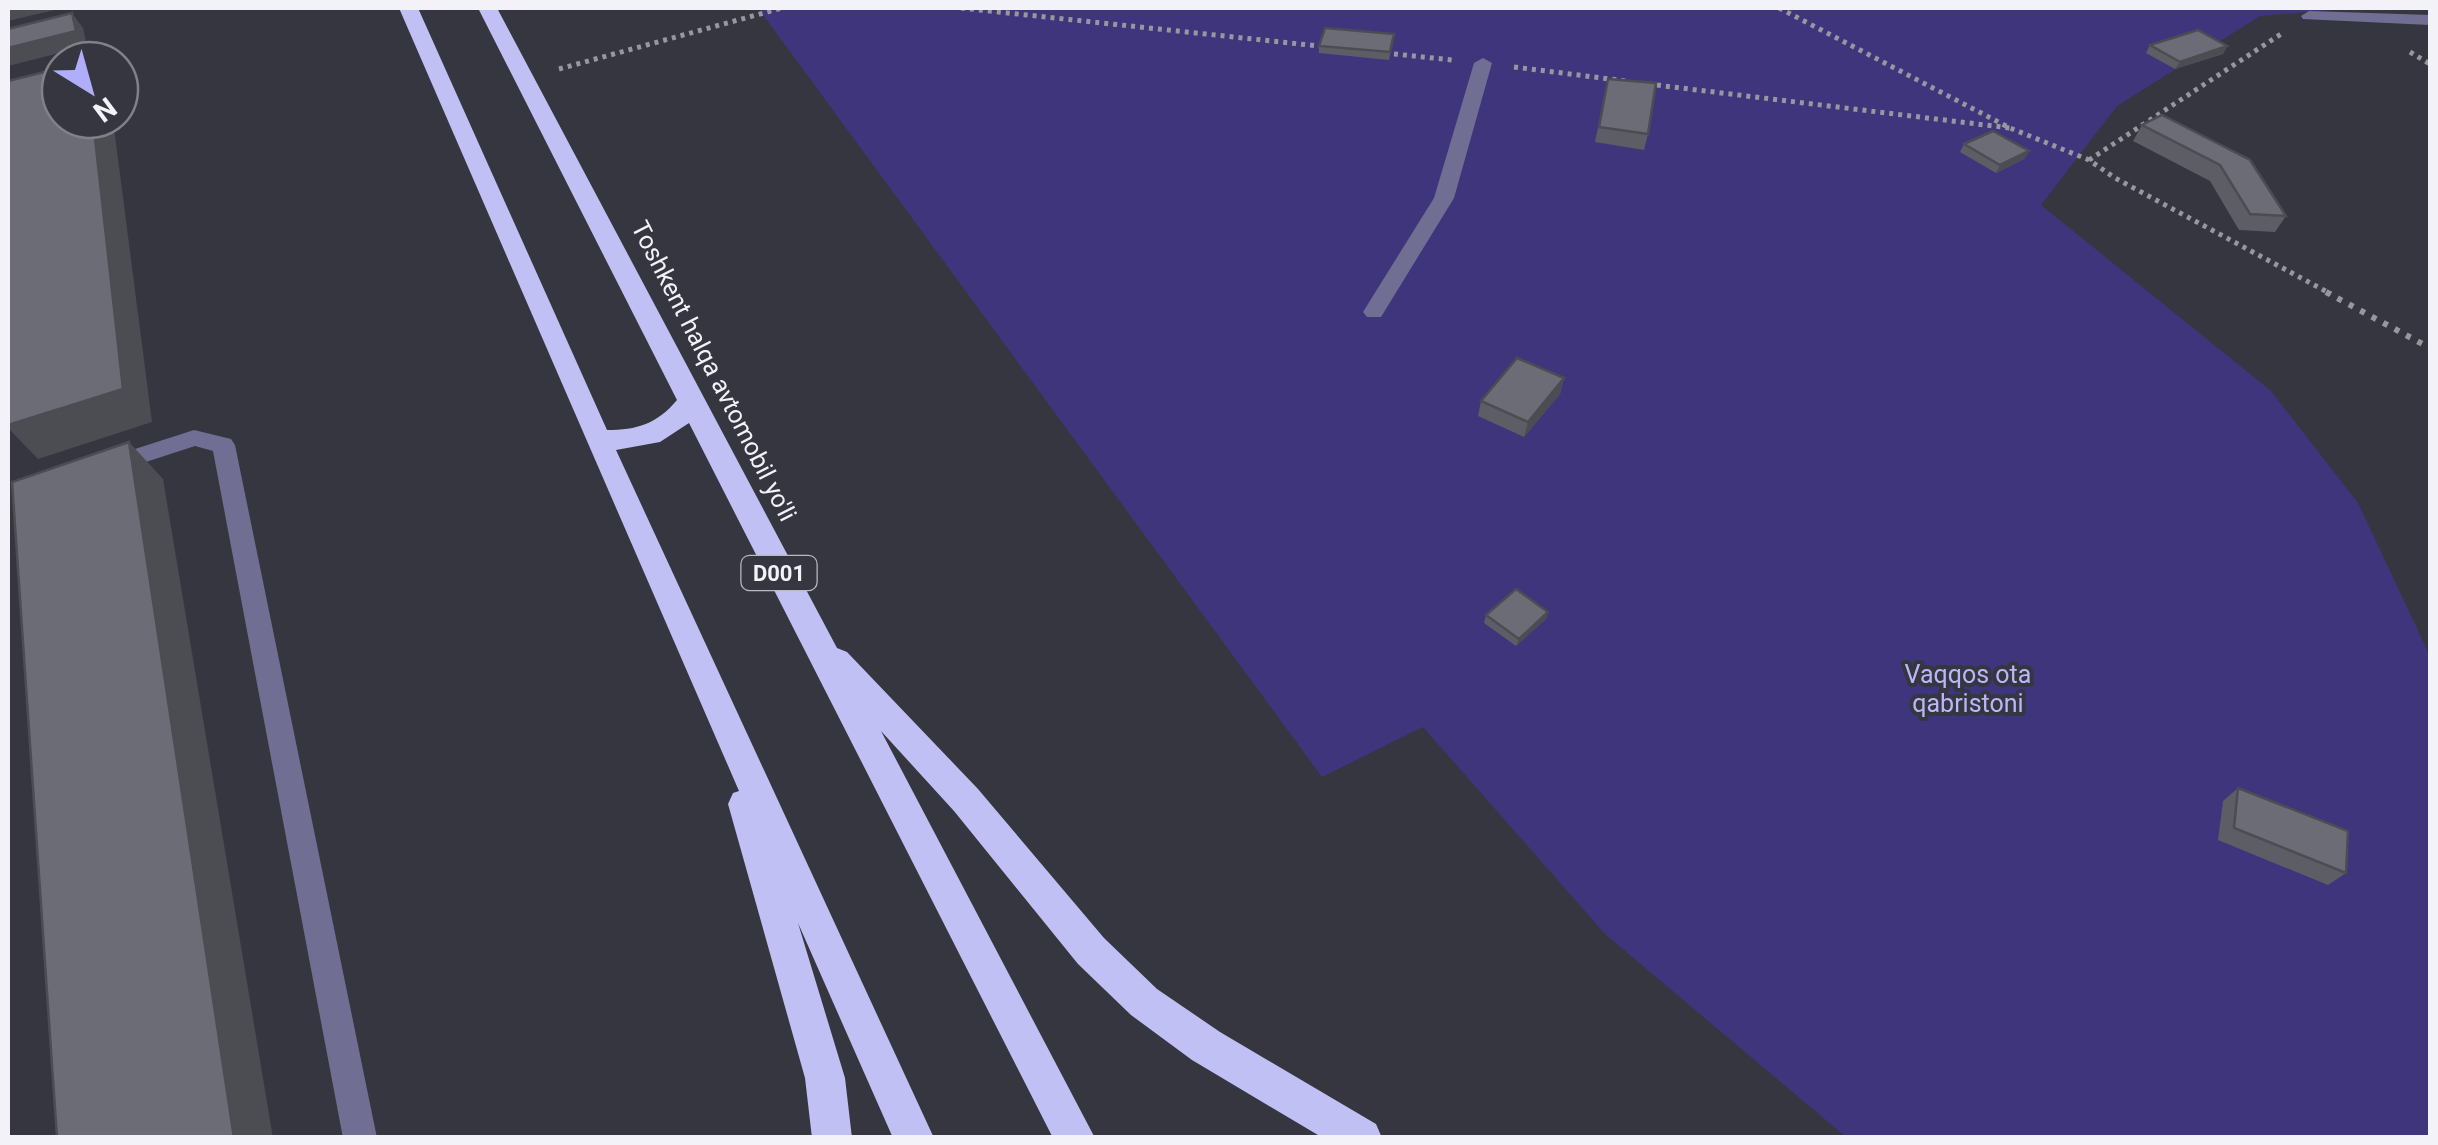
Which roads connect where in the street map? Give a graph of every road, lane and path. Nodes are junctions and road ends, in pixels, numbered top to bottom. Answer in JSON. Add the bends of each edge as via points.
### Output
{"nodes":[{"id":1,"x":408,"y":8,"type":"edge"},
{"id":2,"x":486,"y":8,"type":"edge"},
{"id":3,"x":782,"y":8,"type":"edge"},
{"id":4,"x":1779,"y":8,"type":"edge"},
{"id":5,"x":2309,"y":16,"type":"joint"},
{"id":6,"x":2430,"y":20,"type":"edge"},
{"id":7,"x":1484,"y":63,"type":"dead end"},
{"id":8,"x":524,"y":79,"type":"junction"},
{"id":9,"x":2089,"y":160,"type":"junction"},
{"id":10,"x":1374,"y":312,"type":"dead end"},
{"id":11,"x":2430,"y":348,"type":"edge"},
{"id":12,"x":690,"y":403,"type":"junction"},
{"id":13,"x":597,"y":439,"type":"junction"},
{"id":14,"x":82,"y":475,"type":"edge"},
{"id":15,"x":810,"y":634,"type":"junction"},
{"id":16,"x":709,"y":687,"type":"junction"},
{"id":17,"x":360,"y":1138,"type":"edge"},
{"id":18,"x":832,"y":1138,"type":"edge"},
{"id":19,"x":914,"y":1138,"type":"edge"},
{"id":20,"x":1075,"y":1138,"type":"edge"},
{"id":21,"x":1362,"y":1138,"type":"edge"}],
"edges":[{"from":1,"to":13,"type":"highway"},
{"from":2,"to":8,"type":"highway","name":"Toshkent halqa avtomobil yo'li","number":"D001"},
{"from":3,"to":8,"type":"path"},
{"from":4,"to":9,"type":"path","via":[[2010,128]]},
{"from":5,"to":6,"type":"lane"},
{"from":5,"to":9,"type":"path"},
{"from":7,"to":10,"type":"lane","via":[[1444,198]]},
{"from":8,"to":12,"type":"highway","name":"Toshkent halqa avtomobil yo'li","number":"D001"},
{"from":9,"to":11,"type":"path"},
{"from":12,"to":13,"type":"highway","via":[[654,435]]},
{"from":12,"to":15,"type":"highway","name":"Toshkent halqa avtomobil yo'li","number":"D001"},
{"from":13,"to":16,"type":"highway"},
{"from":14,"to":17,"type":"lane","via":[[194,438],[223,446]]},
{"from":15,"to":20,"type":"highway","name":"Toshkent halqa avtomobil yo'li","number":"D001"},
{"from":15,"to":21,"type":"highway","via":[[1144,1002]]},
{"from":16,"to":18,"type":"highway","via":[[824,1078]]},
{"from":16,"to":19,"type":"highway"}]}
